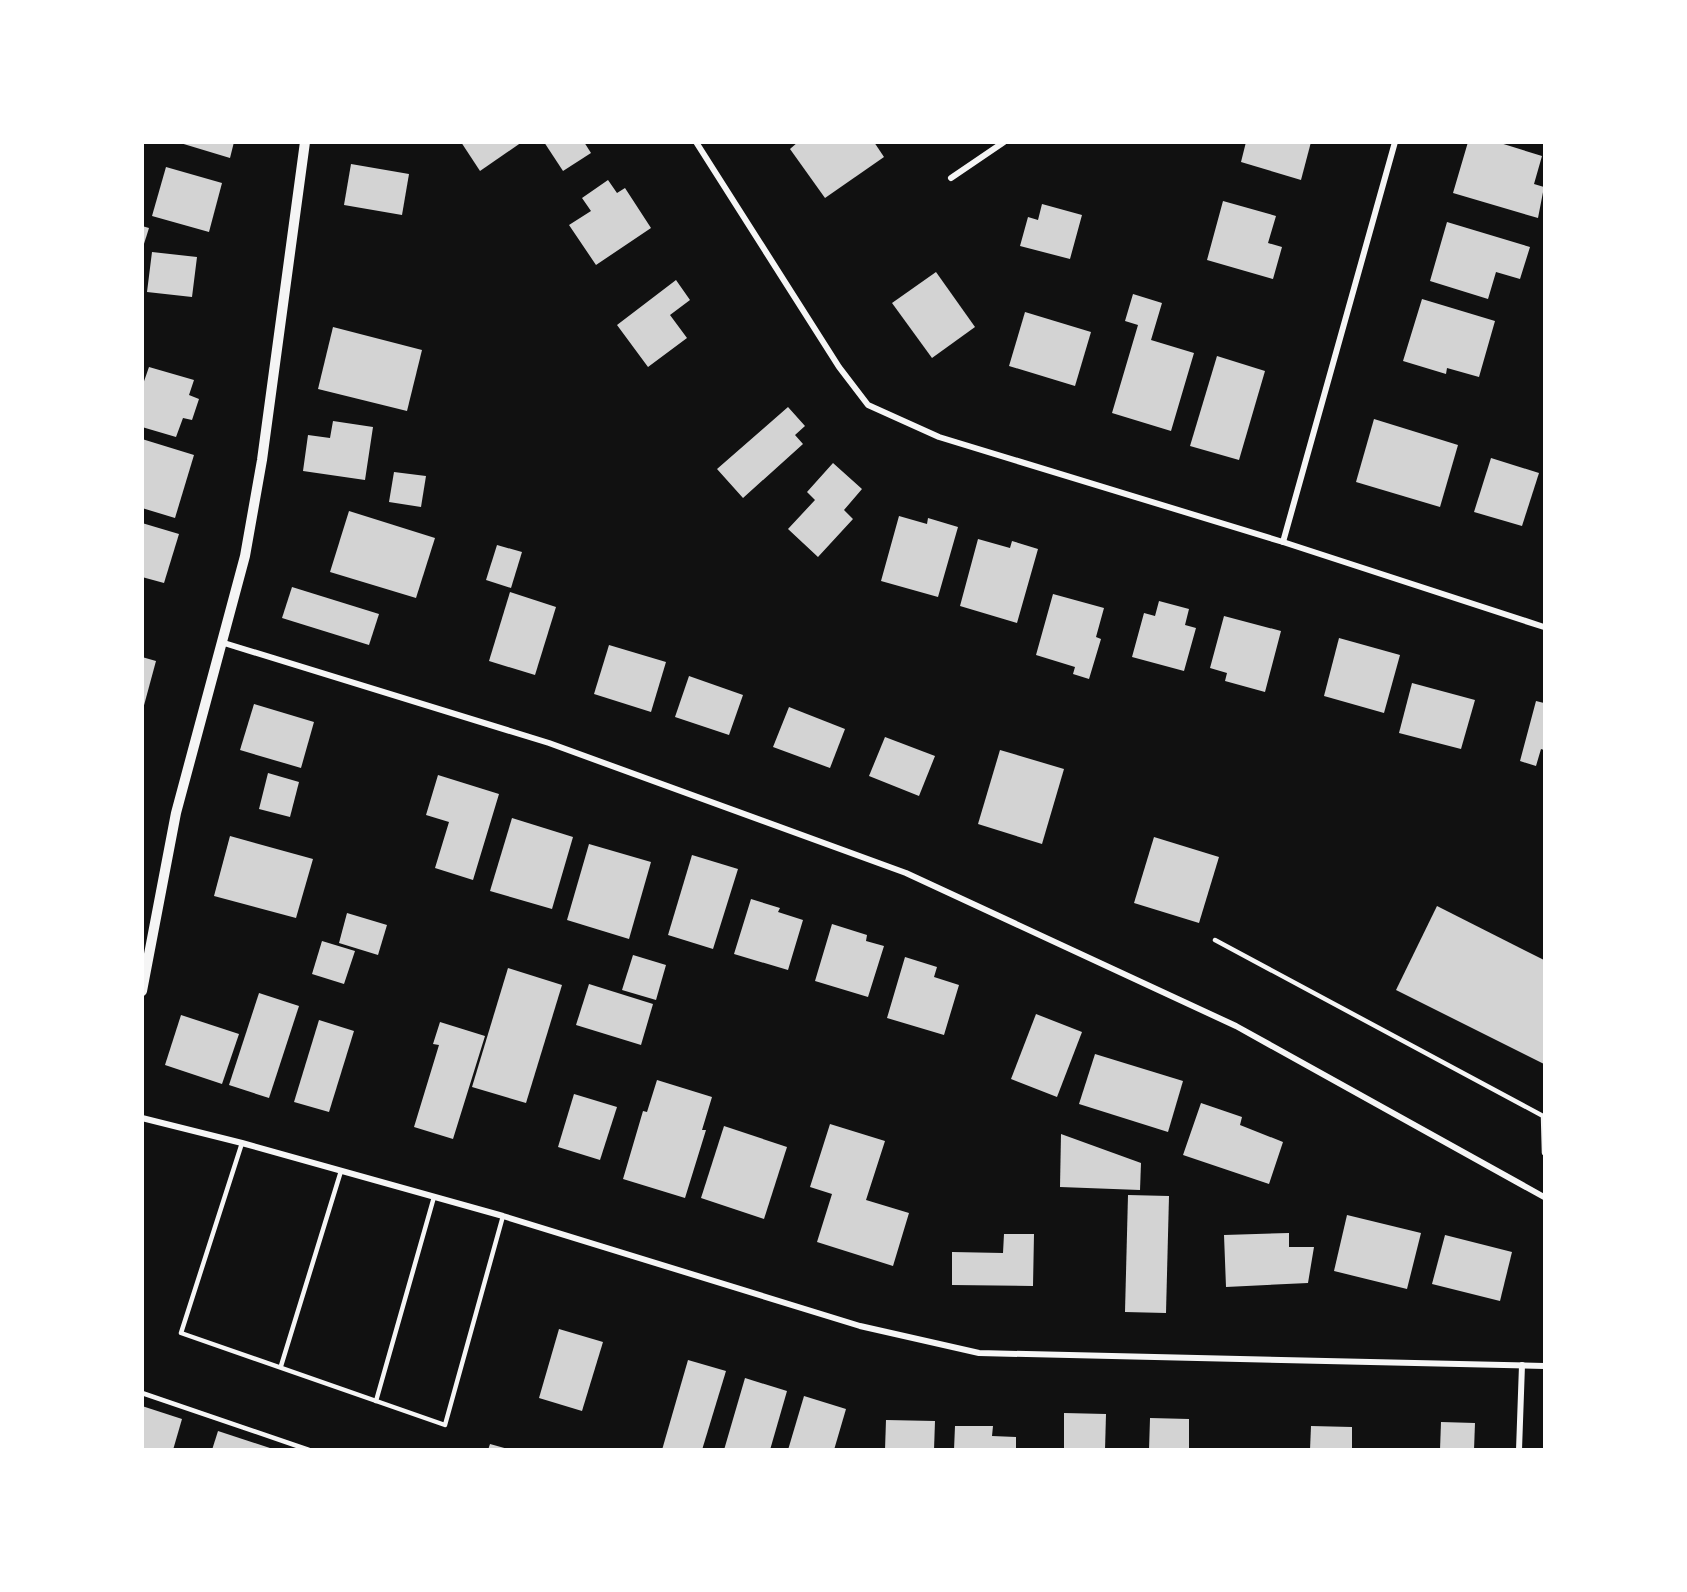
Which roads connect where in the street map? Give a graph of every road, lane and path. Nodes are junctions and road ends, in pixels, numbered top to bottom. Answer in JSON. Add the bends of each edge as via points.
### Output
{"nodes":[{"id":1,"x":305,"y":142,"type":"edge"},
{"id":2,"x":696,"y":142,"type":"edge"},
{"id":3,"x":1004,"y":142,"type":"edge"},
{"id":4,"x":1395,"y":142,"type":"edge"},
{"id":5,"x":951,"y":178,"type":"dead end"},
{"id":6,"x":1283,"y":542,"type":"junction"},
{"id":7,"x":1545,"y":627,"type":"edge"},
{"id":8,"x":224,"y":644,"type":"junction"},
{"id":9,"x":1215,"y":940,"type":"dead end"},
{"id":10,"x":142,"y":991,"type":"edge"},
{"id":11,"x":1544,"y":1117,"type":"edge"},
{"id":12,"x":142,"y":1118,"type":"edge"},
{"id":13,"x":242,"y":1143,"type":"junction"},
{"id":14,"x":1545,"y":1153,"type":"edge"},
{"id":15,"x":341,"y":1171,"type":"junction"},
{"id":16,"x":434,"y":1197,"type":"junction"},
{"id":17,"x":1545,"y":1197,"type":"edge"},
{"id":18,"x":503,"y":1216,"type":"junction"},
{"id":19,"x":1522,"y":1365,"type":"junction"},
{"id":20,"x":281,"y":1366,"type":"junction"},
{"id":21,"x":1545,"y":1366,"type":"edge"},
{"id":22,"x":142,"y":1393,"type":"edge"},
{"id":23,"x":376,"y":1401,"type":"junction"},
{"id":24,"x":309,"y":1449,"type":"edge"},
{"id":25,"x":1519,"y":1449,"type":"edge"}],
"edges":[{"from":1,"to":8,"type":"street","via":[[260,470]]},
{"from":2,"to":6,"type":"street","via":[[839,367],[868,405],[939,437]]},
{"from":3,"to":5,"type":"street"},
{"from":4,"to":6,"type":"street"},
{"from":6,"to":7,"type":"street"},
{"from":8,"to":10,"type":"street","via":[[165,857]]},
{"from":8,"to":17,"type":"street","via":[[549,743],[906,873],[1236,1026]]},
{"from":9,"to":11,"type":"lane"},
{"from":11,"to":14,"type":"lane"},
{"from":12,"to":13,"type":"street"},
{"from":13,"to":15,"type":"street"},
{"from":13,"to":20,"type":"lane","via":[[181,1333]]},
{"from":15,"to":16,"type":"street"},
{"from":15,"to":20,"type":"lane"},
{"from":16,"to":18,"type":"street"},
{"from":16,"to":23,"type":"lane"},
{"from":18,"to":19,"type":"street","via":[[860,1326],[979,1353]]},
{"from":18,"to":23,"type":"lane","via":[[445,1425]]},
{"from":19,"to":21,"type":"street"},
{"from":19,"to":25,"type":"street"},
{"from":20,"to":23,"type":"lane"},
{"from":22,"to":24,"type":"lane"}]}
